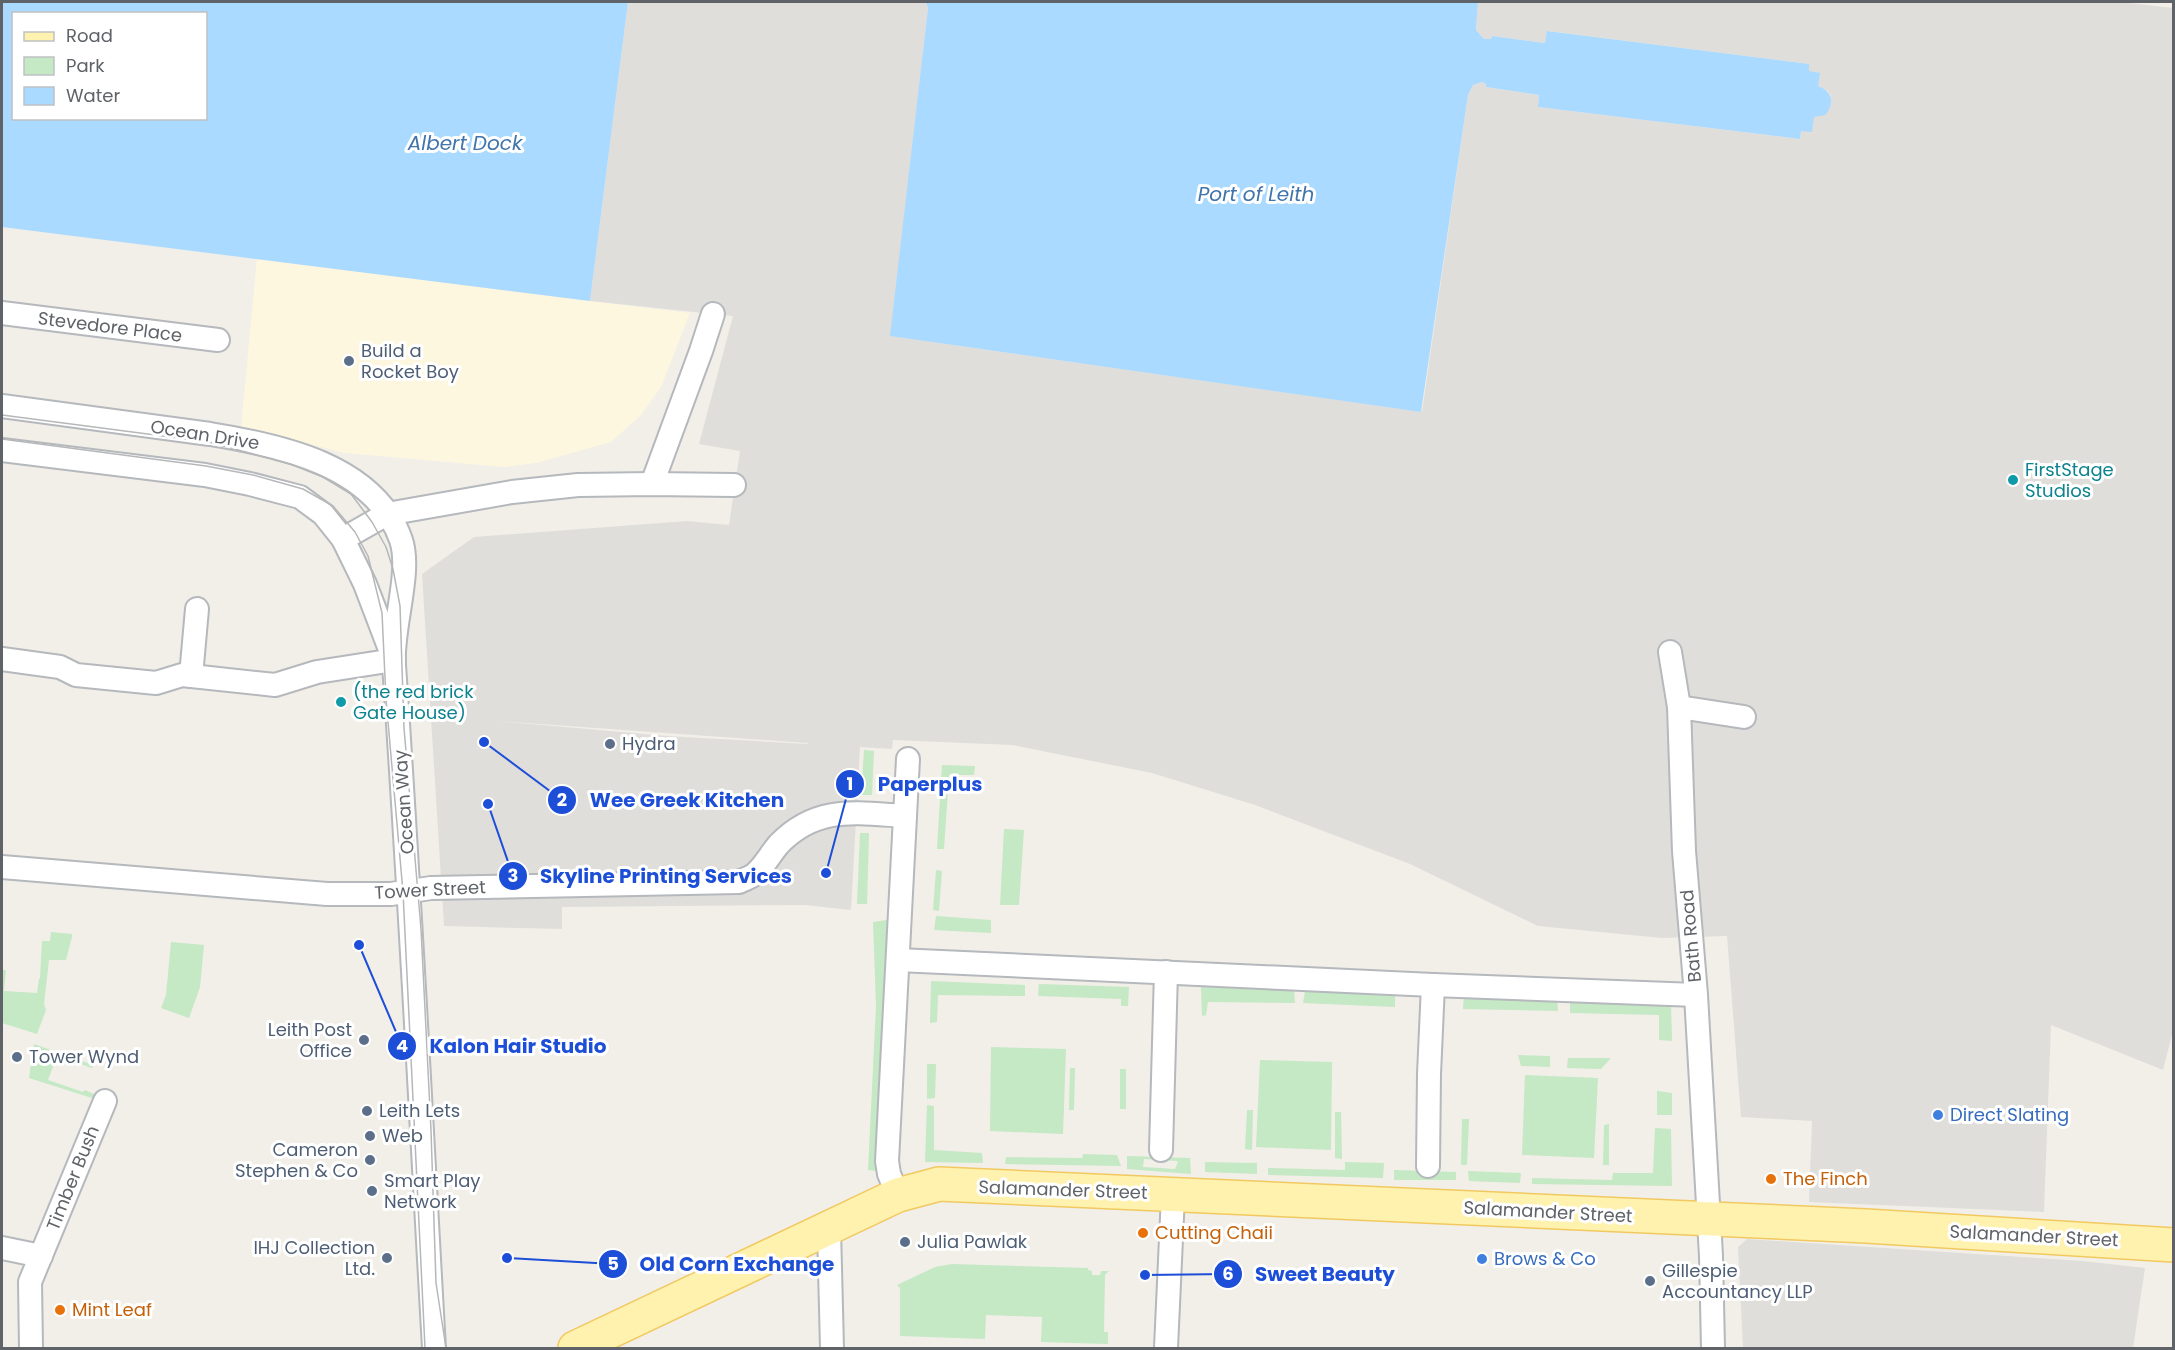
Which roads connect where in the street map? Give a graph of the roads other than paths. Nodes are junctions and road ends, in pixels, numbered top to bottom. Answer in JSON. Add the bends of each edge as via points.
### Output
{"nodes":[{"id":1,"x":2,"y":313,"type":"edge"},
{"id":2,"x":713,"y":314,"type":"dead end"},
{"id":3,"x":218,"y":340,"type":"dead end"},
{"id":4,"x":2,"y":406,"type":"edge"},
{"id":5,"x":2,"y":450,"type":"edge"},
{"id":6,"x":652,"y":484,"type":"junction"},
{"id":7,"x":734,"y":485,"type":"dead end"},
{"id":8,"x":387,"y":514,"type":"junction"},
{"id":9,"x":343,"y":539,"type":"junction"},
{"id":10,"x":404,"y":570,"type":"joint"},
{"id":11,"x":197,"y":609,"type":"dead end"},
{"id":12,"x":1670,"y":652,"type":"dead end"},
{"id":13,"x":2,"y":659,"type":"edge"},
{"id":14,"x":394,"y":660,"type":"junction"},
{"id":15,"x":191,"y":676,"type":"junction"},
{"id":16,"x":1679,"y":707,"type":"junction"},
{"id":17,"x":1744,"y":717,"type":"dead end"},
{"id":18,"x":908,"y":759,"type":"dead end"},
{"id":19,"x":905,"y":816,"type":"junction"},
{"id":20,"x":2,"y":867,"type":"edge"},
{"id":21,"x":410,"y":891,"type":"junction"},
{"id":22,"x":898,"y":960,"type":"junction"},
{"id":23,"x":1166,"y":972,"type":"junction"},
{"id":24,"x":1433,"y":985,"type":"junction"},
{"id":25,"x":1696,"y":995,"type":"junction"},
{"id":26,"x":105,"y":1101,"type":"dead end"},
{"id":27,"x":1161,"y":1150,"type":"dead end"},
{"id":28,"x":1428,"y":1166,"type":"dead end"},
{"id":29,"x":911,"y":1191,"type":"junction"},
{"id":30,"x":1173,"y":1194,"type":"junction"},
{"id":31,"x":1708,"y":1220,"type":"junction"},
{"id":32,"x":829,"y":1229,"type":"junction"},
{"id":33,"x":2174,"y":1245,"type":"edge"},
{"id":34,"x":2,"y":1248,"type":"edge"},
{"id":35,"x":41,"y":1256,"type":"junction"},
{"id":36,"x":31,"y":1348,"type":"edge"},
{"id":37,"x":435,"y":1348,"type":"edge"},
{"id":38,"x":575,"y":1348,"type":"edge"},
{"id":39,"x":832,"y":1348,"type":"edge"},
{"id":40,"x":1166,"y":1348,"type":"edge"},
{"id":41,"x":1713,"y":1348,"type":"edge"}],
"edges":[{"from":1,"to":3,"type":"street","name":"Stevedore Place"},
{"from":2,"to":6,"type":"street"},
{"from":4,"to":8,"type":"street","name":"Ocean Drive","via":[[240,438],[295,453],[352,478]]},
{"from":5,"to":9,"type":"street","via":[[205,475],[300,497],[323,514]]},
{"from":6,"to":7,"type":"street"},
{"from":6,"to":8,"type":"street","via":[[578,485],[512,492]]},
{"from":8,"to":9,"type":"street"},
{"from":8,"to":10,"type":"street","name":"Ocean Drive","via":[[401,540]]},
{"from":9,"to":14,"type":"street"},
{"from":10,"to":14,"type":"street","name":"Ocean Way"},
{"from":11,"to":15,"type":"street"},
{"from":12,"to":16,"type":"street","name":"Bath Road"},
{"from":13,"to":15,"type":"street","via":[[60,667],[76,675],[156,683]]},
{"from":14,"to":15,"type":"street","via":[[317,672],[275,686]]},
{"from":14,"to":21,"type":"street","name":"Ocean Way"},
{"from":16,"to":17,"type":"street"},
{"from":16,"to":25,"type":"street","name":"Bath Road","via":[[1684,851]]},
{"from":18,"to":19,"type":"street"},
{"from":19,"to":21,"type":"street","name":"Tower Street","via":[[857,813],[817,818],[796,828],[756,873],[740,882]]},
{"from":19,"to":22,"type":"street"},
{"from":20,"to":21,"type":"street","name":"Tower Street","via":[[327,894]]},
{"from":21,"to":37,"type":"street","name":"Ocean Way"},
{"from":22,"to":23,"type":"street"},
{"from":22,"to":29,"type":"street","via":[[887,1161],[889,1173]]},
{"from":23,"to":24,"type":"street"},
{"from":23,"to":27,"type":"street"},
{"from":24,"to":25,"type":"street"},
{"from":24,"to":28,"type":"street"},
{"from":25,"to":31,"type":"street","name":"Bath Road"},
{"from":26,"to":35,"type":"street","name":"Timber Bush"},
{"from":29,"to":30,"type":"main road","name":"Salamander Street","via":[[939,1184]]},
{"from":29,"to":32,"type":"main road"},
{"from":30,"to":31,"type":"main road","name":"Salamander Street"},
{"from":30,"to":40,"type":"street"},
{"from":31,"to":33,"type":"main road","name":"Salamander Street"},
{"from":31,"to":41,"type":"street","name":"Bath Road"},
{"from":32,"to":38,"type":"main road"},
{"from":32,"to":39,"type":"street"},
{"from":34,"to":35,"type":"street"},
{"from":35,"to":36,"type":"street","name":"Timber Bush","via":[[30,1282]]}]}
